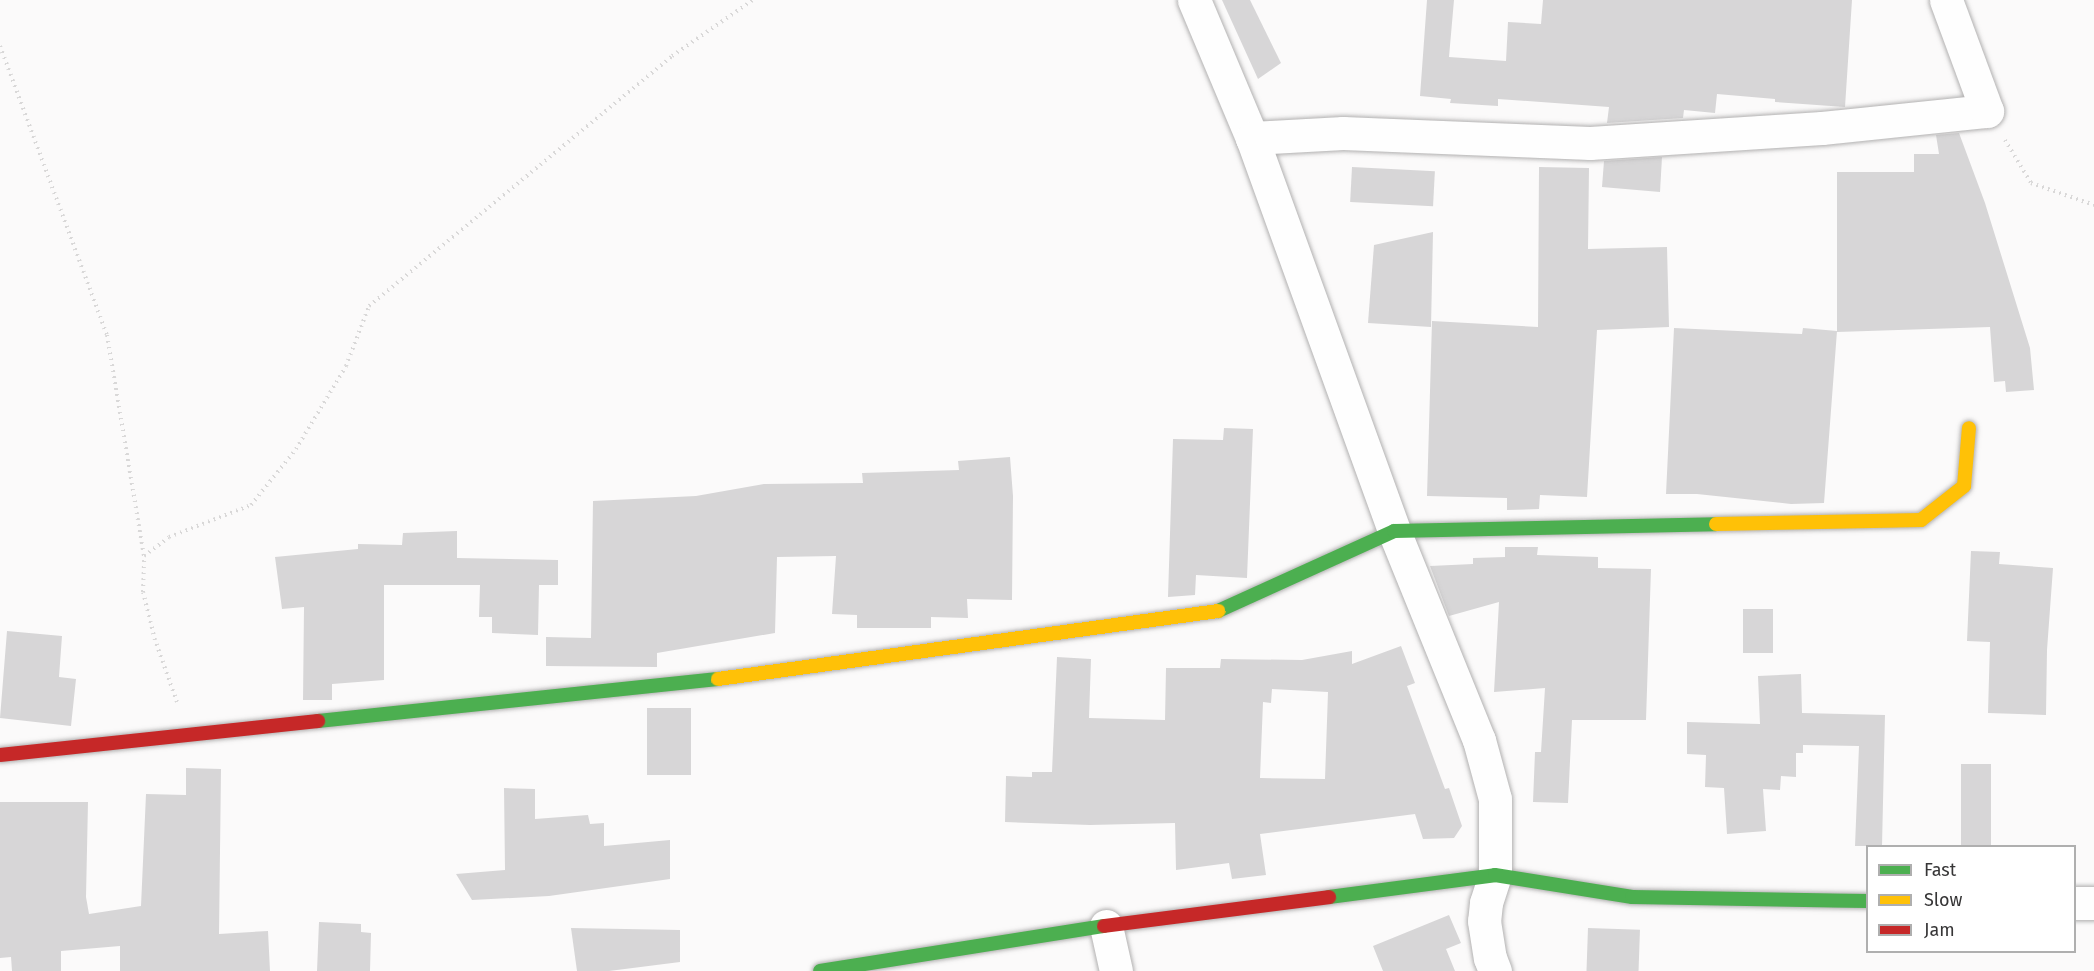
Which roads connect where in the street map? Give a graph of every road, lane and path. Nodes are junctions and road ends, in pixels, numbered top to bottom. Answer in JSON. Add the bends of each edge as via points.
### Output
{"nodes":[{"id":1,"x":753,"y":0,"type":"edge"},
{"id":2,"x":1194,"y":0,"type":"edge"},
{"id":3,"x":1946,"y":0,"type":"edge"},
{"id":4,"x":0,"y":46,"type":"edge"},
{"id":5,"x":1987,"y":111,"type":"junction"},
{"id":6,"x":1252,"y":138,"type":"junction"},
{"id":7,"x":2094,"y":206,"type":"edge"},
{"id":8,"x":1969,"y":428,"type":"dead end"},
{"id":9,"x":1394,"y":531,"type":"junction"},
{"id":10,"x":144,"y":556,"type":"junction"},
{"id":11,"x":184,"y":736,"type":"junction"},
{"id":12,"x":0,"y":755,"type":"edge"},
{"id":13,"x":1495,"y":875,"type":"junction"},
{"id":14,"x":1866,"y":901,"type":"edge"},
{"id":15,"x":2076,"y":903,"type":"edge"},
{"id":16,"x":2094,"y":903,"type":"edge"},
{"id":17,"x":1106,"y":926,"type":"junction"},
{"id":18,"x":820,"y":971,"type":"edge"},
{"id":19,"x":1116,"y":971,"type":"edge"},
{"id":20,"x":1495,"y":971,"type":"edge"}],
"edges":[{"from":1,"to":10,"type":"path","via":[[672,56],[369,306],[346,366],[296,449],[251,505],[169,537]]},
{"from":2,"to":6,"type":"street"},
{"from":3,"to":5,"type":"street"},
{"from":4,"to":10,"type":"path","via":[[107,335]]},
{"from":5,"to":6,"type":"street","via":[[1822,128],[1590,142],[1343,133]]},
{"from":5,"to":7,"type":"path","via":[[2031,183]]},
{"from":6,"to":9,"type":"street"},
{"from":8,"to":9,"type":"street","via":[[1964,486],[1921,520]]},
{"from":9,"to":11,"type":"street","via":[[1225,610],[719,678]]},
{"from":9,"to":13,"type":"street","via":[[1479,740],[1495,799]]},
{"from":10,"to":11,"type":"path","via":[[143,592],[155,640],[177,698]]},
{"from":11,"to":12,"type":"street"},
{"from":13,"to":14,"type":"street","via":[[1632,897]]},
{"from":13,"to":17,"type":"street"},
{"from":13,"to":20,"type":"street","via":[[1484,921]]},
{"from":15,"to":16,"type":"street"},
{"from":17,"to":18,"type":"street"},
{"from":17,"to":19,"type":"street"}]}
